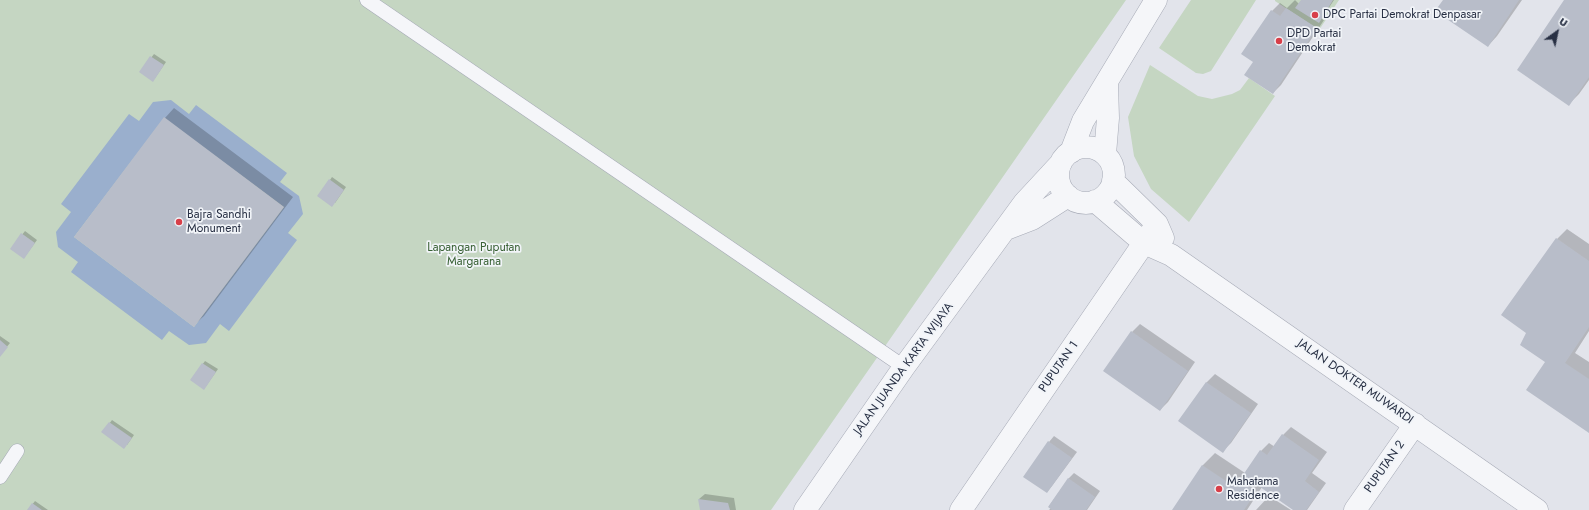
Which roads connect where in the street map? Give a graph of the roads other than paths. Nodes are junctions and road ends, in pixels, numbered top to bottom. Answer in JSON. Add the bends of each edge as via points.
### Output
{"nodes":[{"id":1,"x":367,"y":0,"type":"edge"},
{"id":2,"x":1156,"y":0,"type":"edge"},
{"id":3,"x":1107,"y":84,"type":"junction"},
{"id":4,"x":1105,"y":154,"type":"junction"},
{"id":5,"x":1066,"y":157,"type":"junction"},
{"id":6,"x":1113,"y":181,"type":"junction"},
{"id":7,"x":1068,"y":196,"type":"junction"},
{"id":8,"x":1095,"y":201,"type":"junction"},
{"id":9,"x":1157,"y":224,"type":"junction"},
{"id":10,"x":1006,"y":229,"type":"junction"},
{"id":11,"x":1144,"y":243,"type":"junction"},
{"id":12,"x":1171,"y":255,"type":"junction"},
{"id":13,"x":904,"y":366,"type":"junction"},
{"id":14,"x":1415,"y":424,"type":"junction"},
{"id":15,"x":17,"y":451,"type":"dead end"},
{"id":16,"x":0,"y":477,"type":"edge"},
{"id":17,"x":805,"y":510,"type":"edge"},
{"id":18,"x":961,"y":510,"type":"edge"},
{"id":19,"x":1355,"y":510,"type":"edge"},
{"id":20,"x":1537,"y":510,"type":"edge"}],
"edges":[{"from":1,"to":13,"type":"lane"},
{"from":2,"to":3,"type":"street","name":"JALAN JUANDA KARTA WIJAYA"},
{"from":3,"to":4,"type":"street"},
{"from":3,"to":5,"type":"street","name":"JALAN JUANDA KARTA WIJAYA","via":[[1083,121]]},
{"from":4,"to":5,"type":"street","via":[[1084,147]]},
{"from":4,"to":6,"type":"street","via":[[1112,167]]},
{"from":5,"to":7,"type":"street","via":[[1058,178],[1061,188]]},
{"from":5,"to":10,"type":"street","name":"JALAN JUANDA KARTA WIJAYA","via":[[1024,203]]},
{"from":6,"to":8,"type":"street","via":[[1107,193]]},
{"from":6,"to":9,"type":"street"},
{"from":7,"to":8,"type":"street","via":[[1086,203]]},
{"from":7,"to":10,"type":"street","via":[[1032,220]]},
{"from":8,"to":11,"type":"street","name":"JALAN DOKTER MUWARDI"},
{"from":9,"to":11,"type":"street","name":"PUPUTAN 1"},
{"from":9,"to":12,"type":"street"},
{"from":10,"to":13,"type":"street","name":"JALAN JUANDA KARTA WIJAYA"},
{"from":11,"to":12,"type":"street","name":"JALAN DOKTER MUWARDI"},
{"from":11,"to":18,"type":"street","name":"PUPUTAN 1"},
{"from":12,"to":14,"type":"street","name":"JALAN DOKTER MUWARDI"},
{"from":13,"to":17,"type":"street","name":"JALAN JUANDA KARTA WIJAYA"},
{"from":14,"to":19,"type":"street","name":"PUPUTAN 2"},
{"from":14,"to":20,"type":"street","name":"JALAN DOKTER MUWARDI"},
{"from":15,"to":16,"type":"lane"}]}
